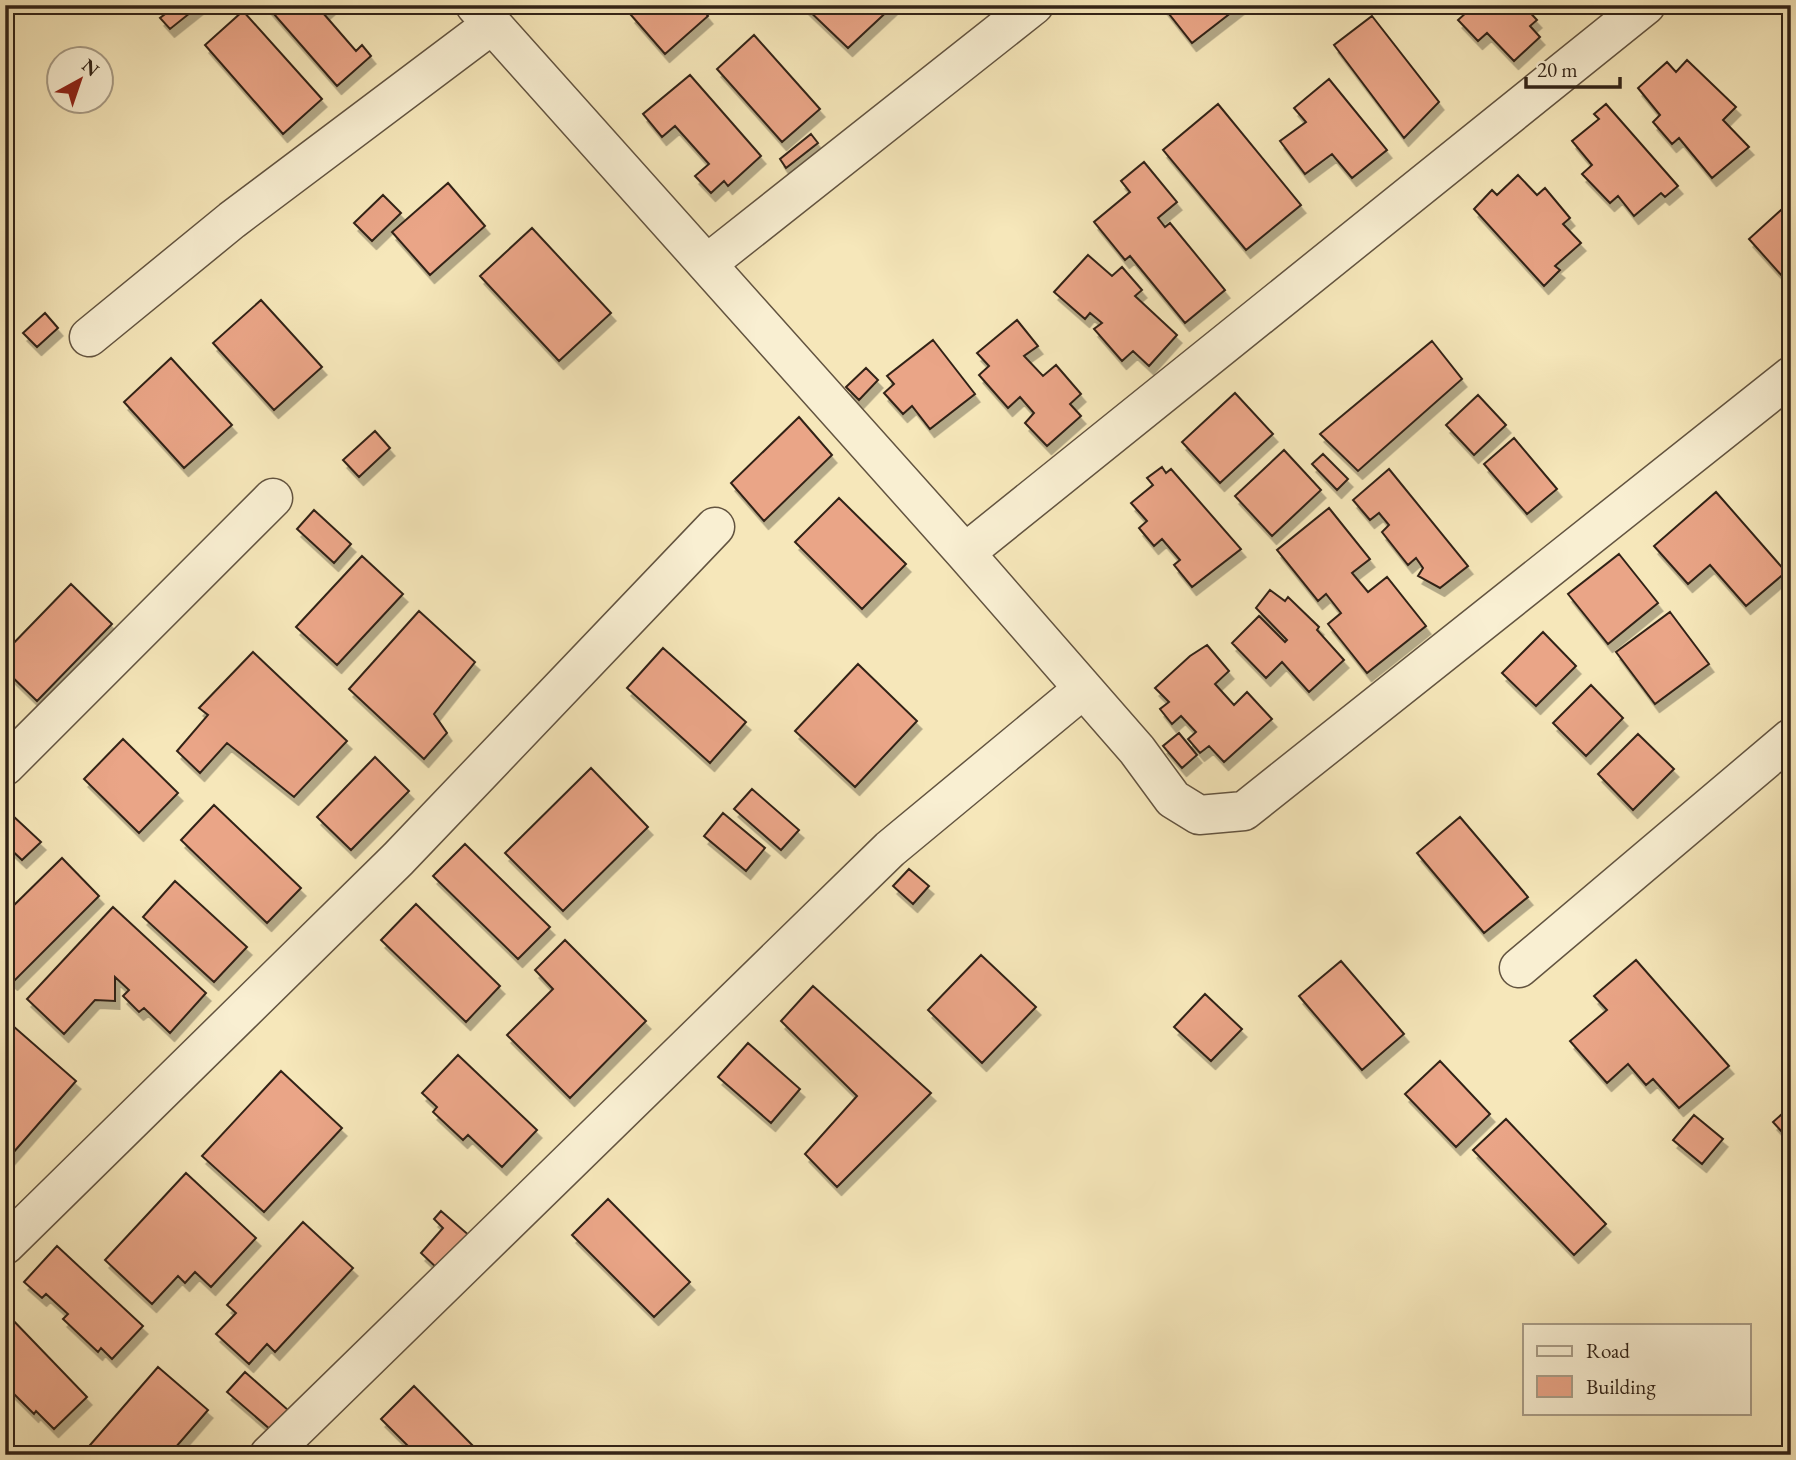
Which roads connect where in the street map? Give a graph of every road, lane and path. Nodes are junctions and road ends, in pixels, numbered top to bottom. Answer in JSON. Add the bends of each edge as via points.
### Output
{"nodes":[{"id":1,"x":1034,"y":5,"type":"edge"},
{"id":2,"x":1646,"y":5,"type":"edge"},
{"id":3,"x":482,"y":16,"type":"edge"},
{"id":4,"x":708,"y":263,"type":"junction"},
{"id":5,"x":89,"y":337,"type":"dead end"},
{"id":6,"x":1791,"y":376,"type":"edge"},
{"id":7,"x":273,"y":498,"type":"dead end"},
{"id":8,"x":715,"y":527,"type":"dead end"},
{"id":9,"x":965,"y":553,"type":"junction"},
{"id":10,"x":1082,"y":690,"type":"junction"},
{"id":11,"x":1791,"y":737,"type":"edge"},
{"id":12,"x":5,"y":766,"type":"edge"},
{"id":13,"x":1519,"y":968,"type":"dead end"},
{"id":14,"x":5,"y":1245,"type":"edge"},
{"id":15,"x":269,"y":1455,"type":"edge"}],
"edges":[{"from":1,"to":4,"type":"street"},
{"from":2,"to":9,"type":"street"},
{"from":3,"to":4,"type":"street"},
{"from":3,"to":5,"type":"street"},
{"from":4,"to":9,"type":"street"},
{"from":6,"to":10,"type":"street","via":[[1244,811],[1199,816],[1173,799],[1137,750]]},
{"from":7,"to":12,"type":"street"},
{"from":8,"to":14,"type":"street","via":[[398,859]]},
{"from":9,"to":10,"type":"street"},
{"from":10,"to":15,"type":"street","via":[[890,849]]},
{"from":11,"to":13,"type":"street"}]}
